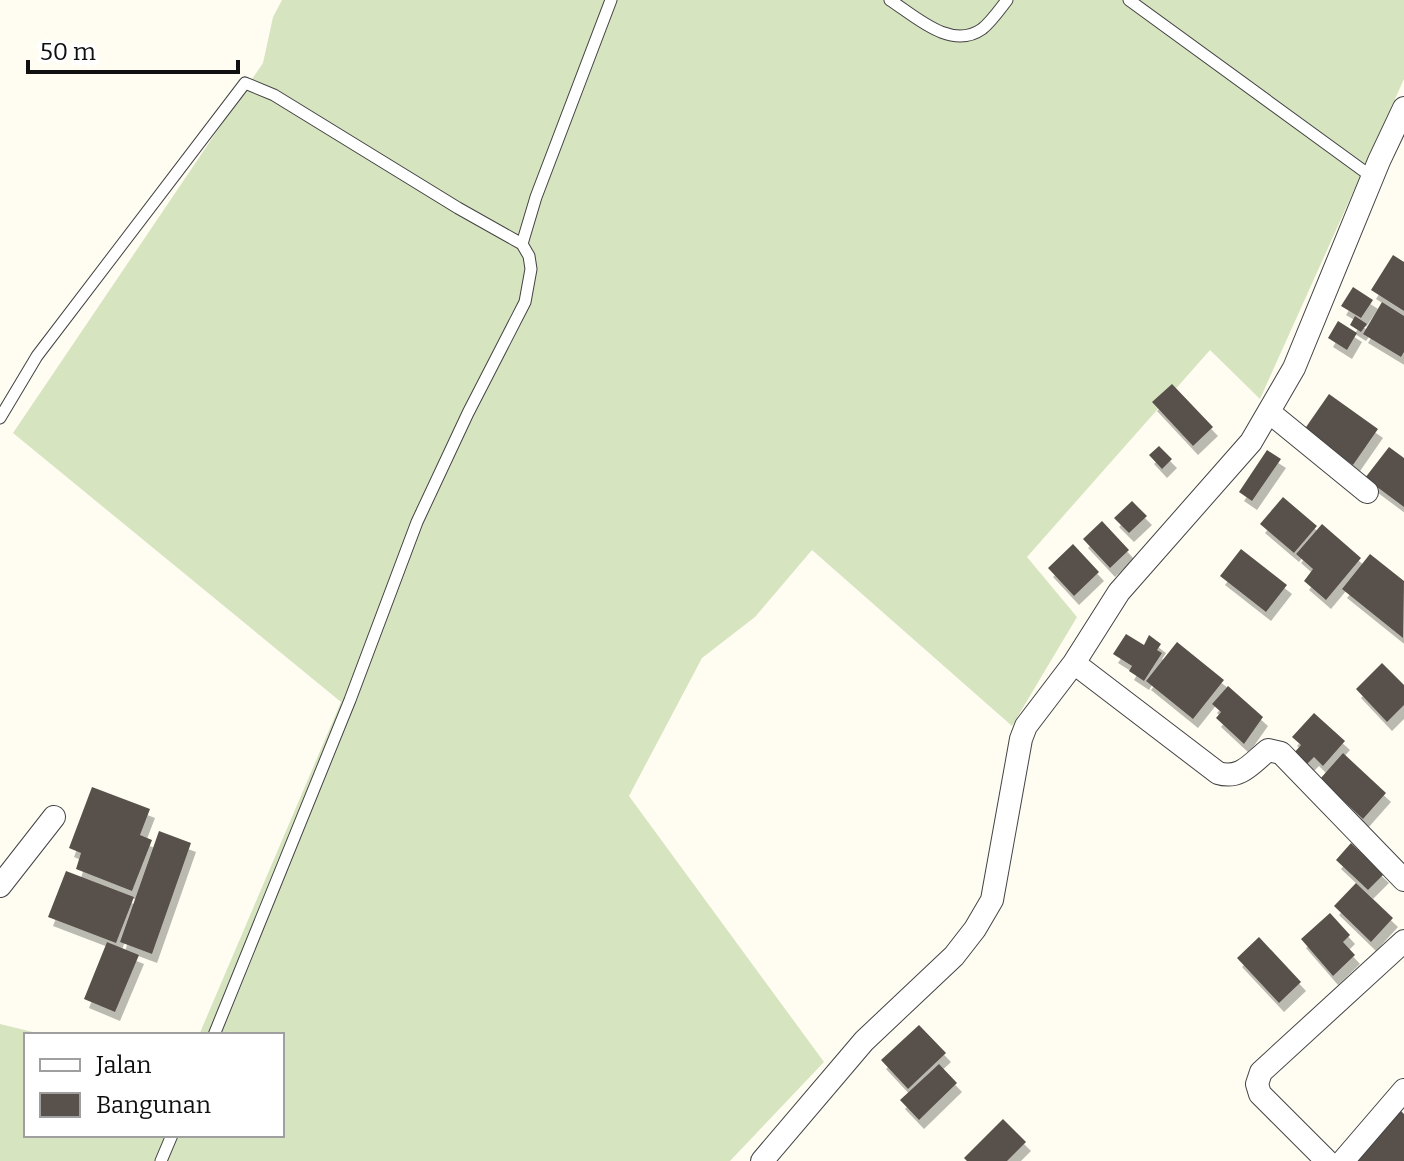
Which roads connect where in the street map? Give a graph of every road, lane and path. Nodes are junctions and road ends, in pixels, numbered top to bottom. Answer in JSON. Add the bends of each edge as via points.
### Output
{"nodes":[{"id":1,"x":611,"y":0,"type":"edge"},
{"id":2,"x":890,"y":0,"type":"edge"},
{"id":3,"x":1007,"y":0,"type":"edge"},
{"id":4,"x":1129,"y":0,"type":"edge"},
{"id":5,"x":1404,"y":108,"type":"edge"},
{"id":6,"x":1372,"y":177,"type":"junction"},
{"id":7,"x":522,"y":244,"type":"junction"},
{"id":8,"x":1269,"y":412,"type":"junction"},
{"id":9,"x":0,"y":418,"type":"edge"},
{"id":10,"x":1367,"y":492,"type":"dead end"},
{"id":11,"x":1074,"y":663,"type":"junction"},
{"id":12,"x":54,"y":817,"type":"dead end"},
{"id":13,"x":1404,"y":880,"type":"edge"},
{"id":14,"x":0,"y":886,"type":"edge"},
{"id":15,"x":1404,"y":941,"type":"edge"},
{"id":16,"x":215,"y":1033,"type":"edge"},
{"id":17,"x":1404,"y":1090,"type":"edge"},
{"id":18,"x":171,"y":1137,"type":"edge"},
{"id":19,"x":161,"y":1161,"type":"edge"},
{"id":20,"x":762,"y":1161,"type":"edge"},
{"id":21,"x":1327,"y":1161,"type":"edge"},
{"id":22,"x":1343,"y":1161,"type":"edge"}],
"edges":[{"from":1,"to":7,"type":"lane"},
{"from":2,"to":3,"type":"lane","via":[[944,35],[963,35],[981,30]]},
{"from":4,"to":6,"type":"lane"},
{"from":5,"to":6,"type":"street"},
{"from":6,"to":8,"type":"street","via":[[1294,368]]},
{"from":7,"to":9,"type":"lane","via":[[274,95],[245,83],[37,356]]},
{"from":7,"to":16,"type":"lane","via":[[531,269],[525,302],[417,522]]},
{"from":8,"to":10,"type":"street"},
{"from":8,"to":11,"type":"street","via":[[1251,442],[1119,592]]},
{"from":11,"to":13,"type":"street","via":[[1218,773],[1240,774],[1268,750],[1281,753]]},
{"from":11,"to":20,"type":"street","via":[[1021,739],[992,900],[975,929],[954,956],[864,1041]]},
{"from":12,"to":14,"type":"street"},
{"from":15,"to":21,"type":"street","via":[[1261,1072],[1260,1094]]},
{"from":17,"to":22,"type":"street"},
{"from":18,"to":19,"type":"lane"}]}
